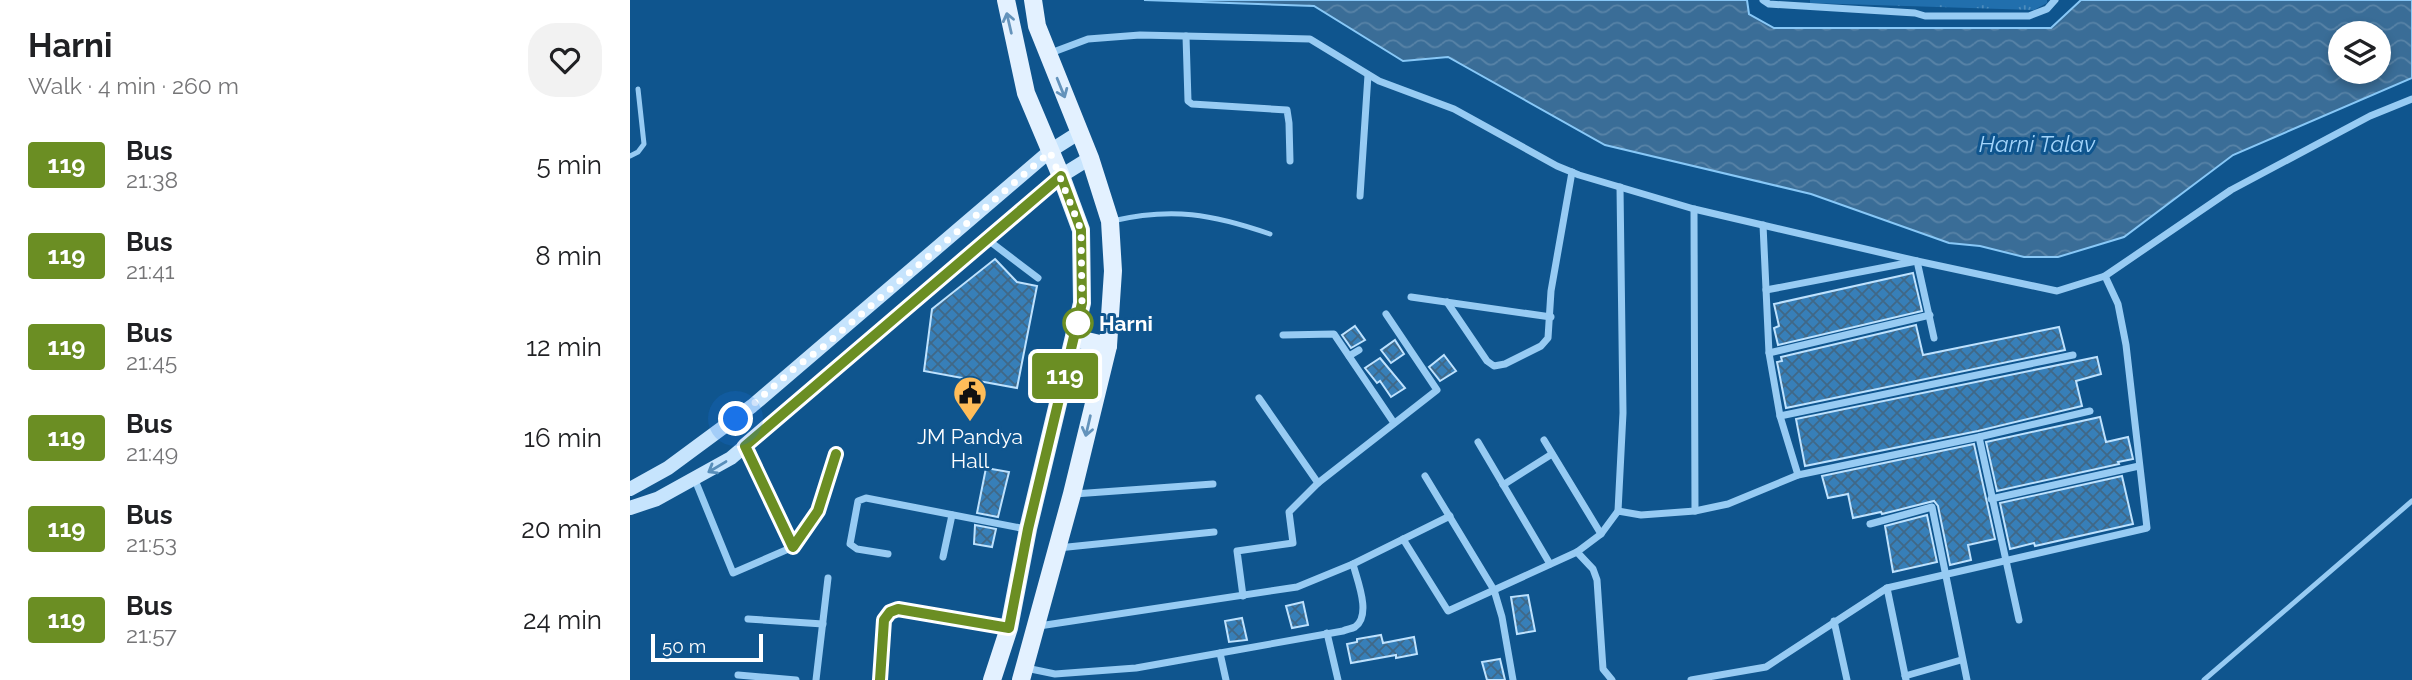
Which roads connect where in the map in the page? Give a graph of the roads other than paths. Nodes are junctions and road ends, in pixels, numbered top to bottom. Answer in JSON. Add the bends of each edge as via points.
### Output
{"nodes":[{"id":1,"x":1006,"y":0,"type":"edge"},
{"id":2,"x":1032,"y":0,"type":"edge"},
{"id":3,"x":1763,"y":0,"type":"edge"},
{"id":4,"x":2055,"y":0,"type":"edge"},
{"id":5,"x":1186,"y":36,"type":"junction"},
{"id":6,"x":1048,"y":54,"type":"junction"},
{"id":7,"x":1368,"y":75,"type":"junction"},
{"id":8,"x":638,"y":89,"type":"dead end"},
{"id":9,"x":2412,"y":99,"type":"edge"},
{"id":10,"x":1080,"y":132,"type":"junction"},
{"id":11,"x":1050,"y":152,"type":"junction"},
{"id":12,"x":630,"y":156,"type":"edge"},
{"id":13,"x":1090,"y":158,"type":"junction"},
{"id":14,"x":1290,"y":162,"type":"dead end"},
{"id":15,"x":1572,"y":172,"type":"junction"},
{"id":16,"x":1061,"y":176,"type":"junction"},
{"id":17,"x":1620,"y":187,"type":"junction"},
{"id":18,"x":1360,"y":196,"type":"dead end"},
{"id":19,"x":1694,"y":209,"type":"junction"},
{"id":20,"x":1110,"y":221,"type":"junction"},
{"id":21,"x":1763,"y":225,"type":"junction"},
{"id":22,"x":1270,"y":234,"type":"dead end"},
{"id":23,"x":987,"y":239,"type":"junction"},
{"id":24,"x":1917,"y":261,"type":"junction"},
{"id":25,"x":2105,"y":276,"type":"junction"},
{"id":26,"x":1038,"y":278,"type":"dead end"},
{"id":27,"x":1766,"y":290,"type":"junction"},
{"id":28,"x":1411,"y":297,"type":"dead end"},
{"id":29,"x":1447,"y":302,"type":"junction"},
{"id":30,"x":1386,"y":314,"type":"dead end"},
{"id":31,"x":1930,"y":315,"type":"junction"},
{"id":32,"x":1551,"y":317,"type":"junction"},
{"id":33,"x":1283,"y":335,"type":"dead end"},
{"id":34,"x":1074,"y":338,"type":"junction"},
{"id":35,"x":1934,"y":338,"type":"dead end"},
{"id":36,"x":1108,"y":346,"type":"junction"},
{"id":37,"x":1359,"y":350,"type":"dead end"},
{"id":38,"x":1769,"y":353,"type":"junction"},
{"id":39,"x":2073,"y":355,"type":"dead end"},
{"id":40,"x":1349,"y":356,"type":"junction"},
{"id":41,"x":1259,"y":398,"type":"dead end"},
{"id":42,"x":2090,"y":411,"type":"dead end"},
{"id":43,"x":1780,"y":416,"type":"junction"},
{"id":44,"x":1394,"y":423,"type":"junction"},
{"id":45,"x":1979,"y":437,"type":"junction"},
{"id":46,"x":1544,"y":440,"type":"dead end"},
{"id":47,"x":1478,"y":442,"type":"dead end"},
{"id":48,"x":745,"y":446,"type":"junction"},
{"id":49,"x":836,"y":454,"type":"dead end"},
{"id":50,"x":1552,"y":454,"type":"junction"},
{"id":51,"x":2139,"y":466,"type":"junction"},
{"id":52,"x":1425,"y":475,"type":"dead end"},
{"id":53,"x":1798,"y":475,"type":"junction"},
{"id":54,"x":695,"y":480,"type":"junction"},
{"id":55,"x":1318,"y":483,"type":"junction"},
{"id":56,"x":1213,"y":484,"type":"dead end"},
{"id":57,"x":1503,"y":485,"type":"junction"},
{"id":58,"x":630,"y":489,"type":"edge"},
{"id":59,"x":1072,"y":494,"type":"junction"},
{"id":60,"x":1992,"y":499,"type":"junction"},
{"id":61,"x":2412,"y":500,"type":"edge"},
{"id":62,"x":630,"y":508,"type":"edge"},
{"id":63,"x":1618,"y":511,"type":"junction"},
{"id":64,"x":1695,"y":511,"type":"junction"},
{"id":65,"x":951,"y":515,"type":"junction"},
{"id":66,"x":1450,"y":516,"type":"junction"},
{"id":67,"x":1870,"y":524,"type":"dead end"},
{"id":68,"x":1028,"y":529,"type":"junction"},
{"id":69,"x":1214,"y":532,"type":"dead end"},
{"id":70,"x":1601,"y":534,"type":"junction"},
{"id":71,"x":1403,"y":539,"type":"junction"},
{"id":72,"x":793,"y":547,"type":"junction"},
{"id":73,"x":1056,"y":548,"type":"junction"},
{"id":74,"x":1577,"y":552,"type":"junction"},
{"id":75,"x":888,"y":554,"type":"dead end"},
{"id":76,"x":943,"y":557,"type":"dead end"},
{"id":77,"x":2007,"y":560,"type":"junction"},
{"id":78,"x":1353,"y":564,"type":"junction"},
{"id":79,"x":1550,"y":564,"type":"junction"},
{"id":80,"x":1945,"y":573,"type":"junction"},
{"id":81,"x":828,"y":578,"type":"dead end"},
{"id":82,"x":1887,"y":587,"type":"junction"},
{"id":83,"x":1494,"y":590,"type":"junction"},
{"id":84,"x":1243,"y":596,"type":"junction"},
{"id":85,"x":748,"y":619,"type":"dead end"},
{"id":86,"x":2019,"y":620,"type":"dead end"},
{"id":87,"x":1834,"y":621,"type":"junction"},
{"id":88,"x":823,"y":624,"type":"junction"},
{"id":89,"x":1035,"y":626,"type":"junction"},
{"id":90,"x":1009,"y":628,"type":"junction"},
{"id":91,"x":1327,"y":634,"type":"junction"},
{"id":92,"x":1220,"y":653,"type":"junction"},
{"id":93,"x":1962,"y":660,"type":"junction"},
{"id":94,"x":1023,"y":674,"type":"edge"},
{"id":95,"x":738,"y":675,"type":"dead end"},
{"id":96,"x":1056,"y":677,"type":"edge"},
{"id":97,"x":1906,"y":678,"type":"edge"},
{"id":98,"x":796,"y":680,"type":"edge"},
{"id":99,"x":816,"y":680,"type":"edge"},
{"id":100,"x":880,"y":680,"type":"edge"},
{"id":101,"x":992,"y":680,"type":"edge"},
{"id":102,"x":1226,"y":680,"type":"edge"},
{"id":103,"x":1338,"y":680,"type":"edge"},
{"id":104,"x":1513,"y":680,"type":"edge"},
{"id":105,"x":1612,"y":680,"type":"edge"},
{"id":106,"x":1691,"y":680,"type":"edge"},
{"id":107,"x":1847,"y":680,"type":"edge"},
{"id":108,"x":1967,"y":680,"type":"edge"},
{"id":109,"x":2203,"y":680,"type":"edge"}],
"edges":[{"from":11,"to":1,"type":"main road","one_way":true,"via":[[1026,93]]},
{"from":2,"to":6,"type":"main road"},
{"from":3,"to":4,"type":"street","via":[[1925,16],[2029,16]]},
{"from":5,"to":6,"type":"street","via":[[1087,39]]},
{"from":5,"to":7,"type":"street","via":[[1310,39]]},
{"from":5,"to":14,"type":"street","via":[[1188,101],[1287,110]]},
{"from":6,"to":10,"type":"main road","one_way":true},
{"from":7,"to":15,"type":"street","via":[[1454,108]]},
{"from":7,"to":18,"type":"street"},
{"from":8,"to":12,"type":"lane","via":[[644,144]]},
{"from":9,"to":25,"type":"street","via":[[2370,116],[2231,190]]},
{"from":10,"to":11,"type":"street"},
{"from":10,"to":13,"type":"main road"},
{"from":11,"to":16,"type":"main road"},
{"from":11,"to":58,"type":"street","via":[[752,406],[668,468]]},
{"from":13,"to":16,"type":"street"},
{"from":13,"to":20,"type":"main road"},
{"from":15,"to":17,"type":"street"},
{"from":15,"to":32,"type":"street","via":[[1551,291]]},
{"from":16,"to":23,"type":"street"},
{"from":16,"to":34,"type":"main road","via":[[1081,230],[1082,303]]},
{"from":17,"to":19,"type":"street"},
{"from":17,"to":63,"type":"street","via":[[1623,413]]},
{"from":19,"to":21,"type":"street"},
{"from":19,"to":64,"type":"street"},
{"from":20,"to":22,"type":"lane","via":[[1161,212],[1198,214]]},
{"from":20,"to":36,"type":"main road","via":[[1113,271]]},
{"from":21,"to":24,"type":"street"},
{"from":21,"to":27,"type":"street"},
{"from":23,"to":26,"type":"street"},
{"from":23,"to":48,"type":"street"},
{"from":24,"to":25,"type":"street","via":[[2057,291]]},
{"from":24,"to":27,"type":"street"},
{"from":24,"to":31,"type":"street"},
{"from":25,"to":51,"type":"street","via":[[2118,304],[2126,345]]},
{"from":27,"to":38,"type":"street"},
{"from":28,"to":29,"type":"street"},
{"from":29,"to":32,"type":"street"},
{"from":29,"to":32,"type":"street","via":[[1494,366],[1541,346],[1548,338]]},
{"from":30,"to":44,"type":"street","via":[[1437,390]]},
{"from":31,"to":35,"type":"street"},
{"from":31,"to":38,"type":"street"},
{"from":33,"to":40,"type":"street","via":[[1334,334]]},
{"from":34,"to":36,"type":"main road"},
{"from":34,"to":68,"type":"main road"},
{"from":36,"to":59,"type":"main road","one_way":true},
{"from":37,"to":40,"type":"street"},
{"from":38,"to":43,"type":"street"},
{"from":39,"to":43,"type":"street"},
{"from":40,"to":44,"type":"street"},
{"from":41,"to":55,"type":"street"},
{"from":42,"to":45,"type":"street"},
{"from":43,"to":53,"type":"street"},
{"from":44,"to":55,"type":"street"},
{"from":45,"to":53,"type":"street"},
{"from":45,"to":60,"type":"street"},
{"from":46,"to":50,"type":"street"},
{"from":47,"to":57,"type":"street"},
{"from":48,"to":54,"type":"street","one_way":true},
{"from":48,"to":72,"type":"street"},
{"from":49,"to":72,"type":"street","via":[[818,511]]},
{"from":50,"to":57,"type":"street"},
{"from":50,"to":70,"type":"street"},
{"from":51,"to":60,"type":"street"},
{"from":51,"to":77,"type":"street","via":[[2147,528]]},
{"from":52,"to":66,"type":"street"},
{"from":53,"to":64,"type":"street","via":[[1728,504]]},
{"from":54,"to":62,"type":"street"},
{"from":54,"to":72,"type":"street","via":[[733,573]]},
{"from":55,"to":84,"type":"street","via":[[1289,512],[1293,543],[1237,551]]},
{"from":56,"to":59,"type":"street"},
{"from":57,"to":79,"type":"street"},
{"from":59,"to":73,"type":"main road"},
{"from":60,"to":77,"type":"street"},
{"from":61,"to":109,"type":"lane"},
{"from":63,"to":64,"type":"street","via":[[1642,515]]},
{"from":63,"to":70,"type":"street"},
{"from":65,"to":68,"type":"street"},
{"from":65,"to":75,"type":"street","via":[[866,498],[858,501],[850,544]]},
{"from":65,"to":76,"type":"street"},
{"from":66,"to":71,"type":"street"},
{"from":66,"to":83,"type":"street"},
{"from":67,"to":80,"type":"street","via":[[1932,507]]},
{"from":68,"to":90,"type":"main road"},
{"from":69,"to":73,"type":"street"},
{"from":70,"to":74,"type":"street"},
{"from":71,"to":78,"type":"street"},
{"from":71,"to":83,"type":"street","via":[[1448,611]]},
{"from":73,"to":89,"type":"main road"},
{"from":74,"to":79,"type":"street"},
{"from":74,"to":105,"type":"street","via":[[1597,580],[1603,669]]},
{"from":77,"to":80,"type":"street"},
{"from":77,"to":86,"type":"street"},
{"from":78,"to":84,"type":"street","via":[[1297,587]]},
{"from":78,"to":91,"type":"street","via":[[1362,617],[1356,626]]},
{"from":79,"to":83,"type":"street"},
{"from":80,"to":82,"type":"street"},
{"from":80,"to":93,"type":"street"},
{"from":81,"to":88,"type":"street"},
{"from":82,"to":87,"type":"street"},
{"from":82,"to":97,"type":"street"},
{"from":83,"to":104,"type":"street"},
{"from":84,"to":89,"type":"street"},
{"from":85,"to":88,"type":"street"},
{"from":87,"to":106,"type":"street","via":[[1766,667]]},
{"from":87,"to":107,"type":"street"},
{"from":88,"to":99,"type":"street"},
{"from":89,"to":94,"type":"main road"},
{"from":90,"to":100,"type":"street","via":[[898,609],[890,612],[884,620]]},
{"from":90,"to":101,"type":"main road"},
{"from":91,"to":92,"type":"street"},
{"from":91,"to":103,"type":"street"},
{"from":92,"to":96,"type":"street"},
{"from":92,"to":102,"type":"street"},
{"from":93,"to":97,"type":"street"},
{"from":93,"to":108,"type":"street"},
{"from":94,"to":96,"type":"street"},
{"from":95,"to":98,"type":"street"}]}
